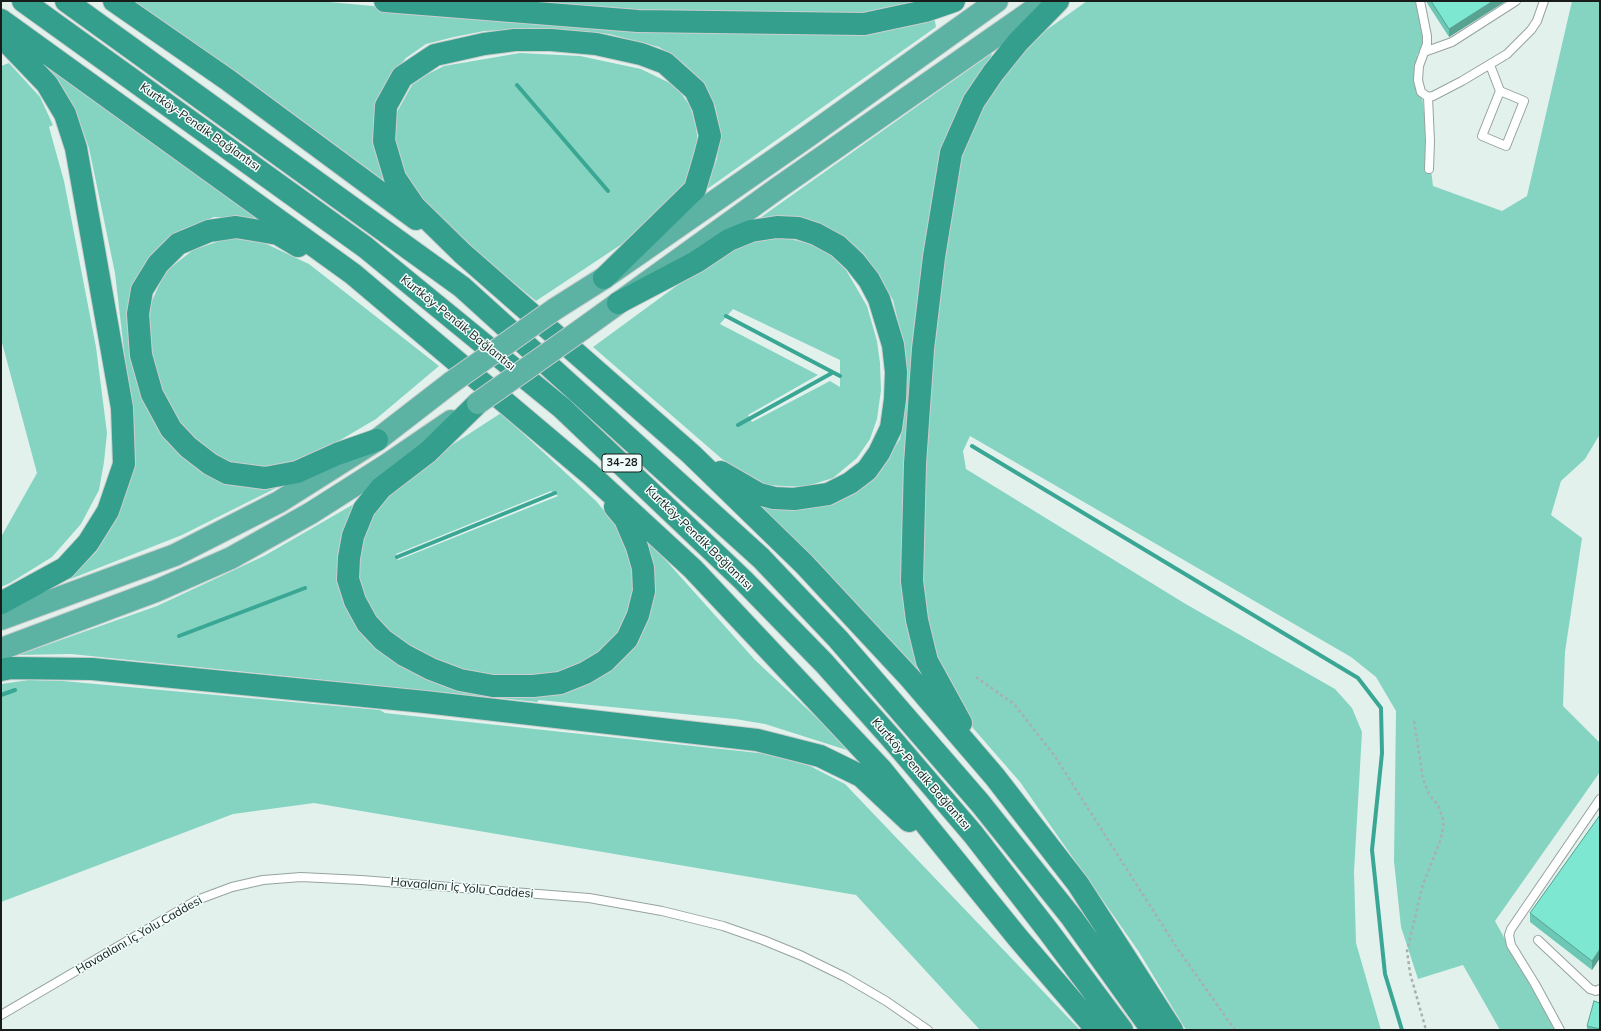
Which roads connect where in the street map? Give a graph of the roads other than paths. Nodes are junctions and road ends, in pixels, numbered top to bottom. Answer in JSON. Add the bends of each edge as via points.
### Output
{"nodes":[{"id":1,"x":23,"y":1,"type":"edge"},
{"id":2,"x":66,"y":1,"type":"edge"},
{"id":3,"x":114,"y":1,"type":"edge"},
{"id":4,"x":385,"y":1,"type":"edge"},
{"id":5,"x":954,"y":1,"type":"edge"},
{"id":6,"x":997,"y":1,"type":"edge"},
{"id":7,"x":1046,"y":1,"type":"edge"},
{"id":8,"x":1058,"y":1,"type":"edge"},
{"id":9,"x":1420,"y":1,"type":"edge"},
{"id":10,"x":1516,"y":1,"type":"edge"},
{"id":11,"x":1544,"y":1,"type":"edge"},
{"id":12,"x":1,"y":20,"type":"edge"},
{"id":13,"x":1,"y":36,"type":"edge"},
{"id":14,"x":1424,"y":52,"type":"junction"},
{"id":15,"x":1490,"y":65,"type":"junction"},
{"id":16,"x":1500,"y":91,"type":"junction"},
{"id":17,"x":1428,"y":96,"type":"junction"},
{"id":18,"x":1429,"y":169,"type":"dead end"},
{"id":19,"x":462,"y":253,"type":"junction"},
{"id":20,"x":353,"y":274,"type":"junction"},
{"id":21,"x":604,"y":278,"type":"junction"},
{"id":22,"x":618,"y":303,"type":"junction"},
{"id":23,"x":478,"y":403,"type":"junction"},
{"id":24,"x":377,"y":440,"type":"junction"},
{"id":25,"x":691,"y":454,"type":"junction"},
{"id":26,"x":590,"y":474,"type":"junction"},
{"id":27,"x":1,"y":603,"type":"edge"},
{"id":28,"x":1,"y":619,"type":"edge"},
{"id":29,"x":1,"y":649,"type":"edge"},
{"id":30,"x":1,"y":670,"type":"edge"},
{"id":31,"x":995,"y":777,"type":"junction"},
{"id":32,"x":1600,"y":799,"type":"edge"},
{"id":33,"x":968,"y":876,"type":"junction"},
{"id":34,"x":1538,"y":940,"type":"dead end"},
{"id":35,"x":1600,"y":989,"type":"edge"},
{"id":36,"x":1,"y":1015,"type":"edge"},
{"id":37,"x":928,"y":1030,"type":"edge"},
{"id":38,"x":1097,"y":1030,"type":"edge"},
{"id":39,"x":1122,"y":1030,"type":"edge"},
{"id":40,"x":1152,"y":1030,"type":"edge"},
{"id":41,"x":1172,"y":1030,"type":"edge"},
{"id":42,"x":1560,"y":1030,"type":"edge"}],
"edges":[{"from":1,"to":39,"type":"highway","name":"Kurtköy-Pendik Bağlantısı","number":"34-28","via":[[365,247],[562,408],[619,461],[743,580],[824,663],[885,731],[973,834]]},
{"from":2,"to":40,"type":"highway","name":"Kurtköy-Pendik Bağlantısı","number":"34-28","via":[[462,288],[762,558],[838,639],[980,803],[1072,918]]},
{"from":3,"to":19,"type":"highway","via":[[228,80]]},
{"from":4,"to":5,"type":"highway","via":[[638,21],[864,24],[925,11]]},
{"from":6,"to":21,"type":"highway"},
{"from":7,"to":22,"type":"highway","via":[[875,119]]},
{"from":8,"to":31,"type":"highway","via":[[1018,42],[974,101],[951,153],[934,257],[923,349],[915,464],[912,581],[917,620],[926,661]]},
{"from":9,"to":14,"type":"lane","via":[[1428,36]]},
{"from":10,"to":14,"type":"lane","via":[[1452,42]]},
{"from":11,"to":15,"type":"lane","via":[[1537,21],[1524,39]]},
{"from":12,"to":20,"type":"highway"},
{"from":13,"to":27,"type":"highway","via":[[47,84],[64,114],[76,148],[122,408],[124,464],[108,511],[88,543],[65,568]]},
{"from":14,"to":17,"type":"lane","via":[[1418,80],[1421,92]]},
{"from":15,"to":16,"type":"lane"},
{"from":15,"to":17,"type":"lane","via":[[1433,96]]},
{"from":16,"to":16,"type":"lane","via":[[1482,136],[1506,146],[1524,101]]},
{"from":17,"to":18,"type":"lane"},
{"from":19,"to":21,"type":"highway","via":[[414,206],[395,178],[384,141],[386,106],[402,77],[435,55],[484,44],[515,40],[596,44],[641,54],[665,63],[695,90],[703,107],[710,136],[695,188]]},
{"from":19,"to":25,"type":"highway"},
{"from":20,"to":24,"type":"highway","via":[[278,234],[236,227],[209,231],[178,244],[158,264],[142,290],[138,314],[141,355],[152,394],[171,429],[188,447],[227,473],[265,478],[297,472]]},
{"from":20,"to":26,"type":"highway"},
{"from":21,"to":24,"type":"highway","bridge":true,"via":[[555,309],[452,382]]},
{"from":22,"to":23,"type":"highway","bridge":true},
{"from":22,"to":25,"type":"highway","via":[[696,262],[729,240],[751,231],[778,227],[798,228],[838,246],[869,280],[879,299],[893,345],[895,399],[891,428],[867,470],[850,483],[828,494],[794,499],[774,498],[759,494]]},
{"from":23,"to":26,"type":"highway","via":[[428,452],[381,488],[364,509],[354,536],[348,579],[355,601],[367,623],[383,640],[404,655],[460,680],[493,686],[560,683],[605,661],[627,639],[638,615],[644,591],[644,568],[625,519]]},
{"from":23,"to":29,"type":"highway","via":[[311,513],[231,558],[156,591]]},
{"from":24,"to":28,"type":"highway","via":[[279,502],[175,555]]},
{"from":25,"to":31,"type":"highway","via":[[804,564],[910,678]]},
{"from":26,"to":33,"type":"highway","via":[[693,569],[881,769]]},
{"from":30,"to":33,"type":"highway","via":[[100,670],[425,702],[757,740],[820,756],[861,776]]},
{"from":31,"to":41,"type":"highway","via":[[1078,884]]},
{"from":32,"to":42,"type":"lane","via":[[1509,935],[1511,945]]},
{"from":33,"to":38,"type":"highway"},
{"from":34,"to":35,"type":"lane","via":[[1590,989]]},
{"from":36,"to":37,"type":"lane","name":"Havaalanı İç Yolu Caddesi","via":[[197,900],[232,887],[263,880],[300,877],[589,898],[662,911],[723,926],[802,956],[886,1001]]}]}
